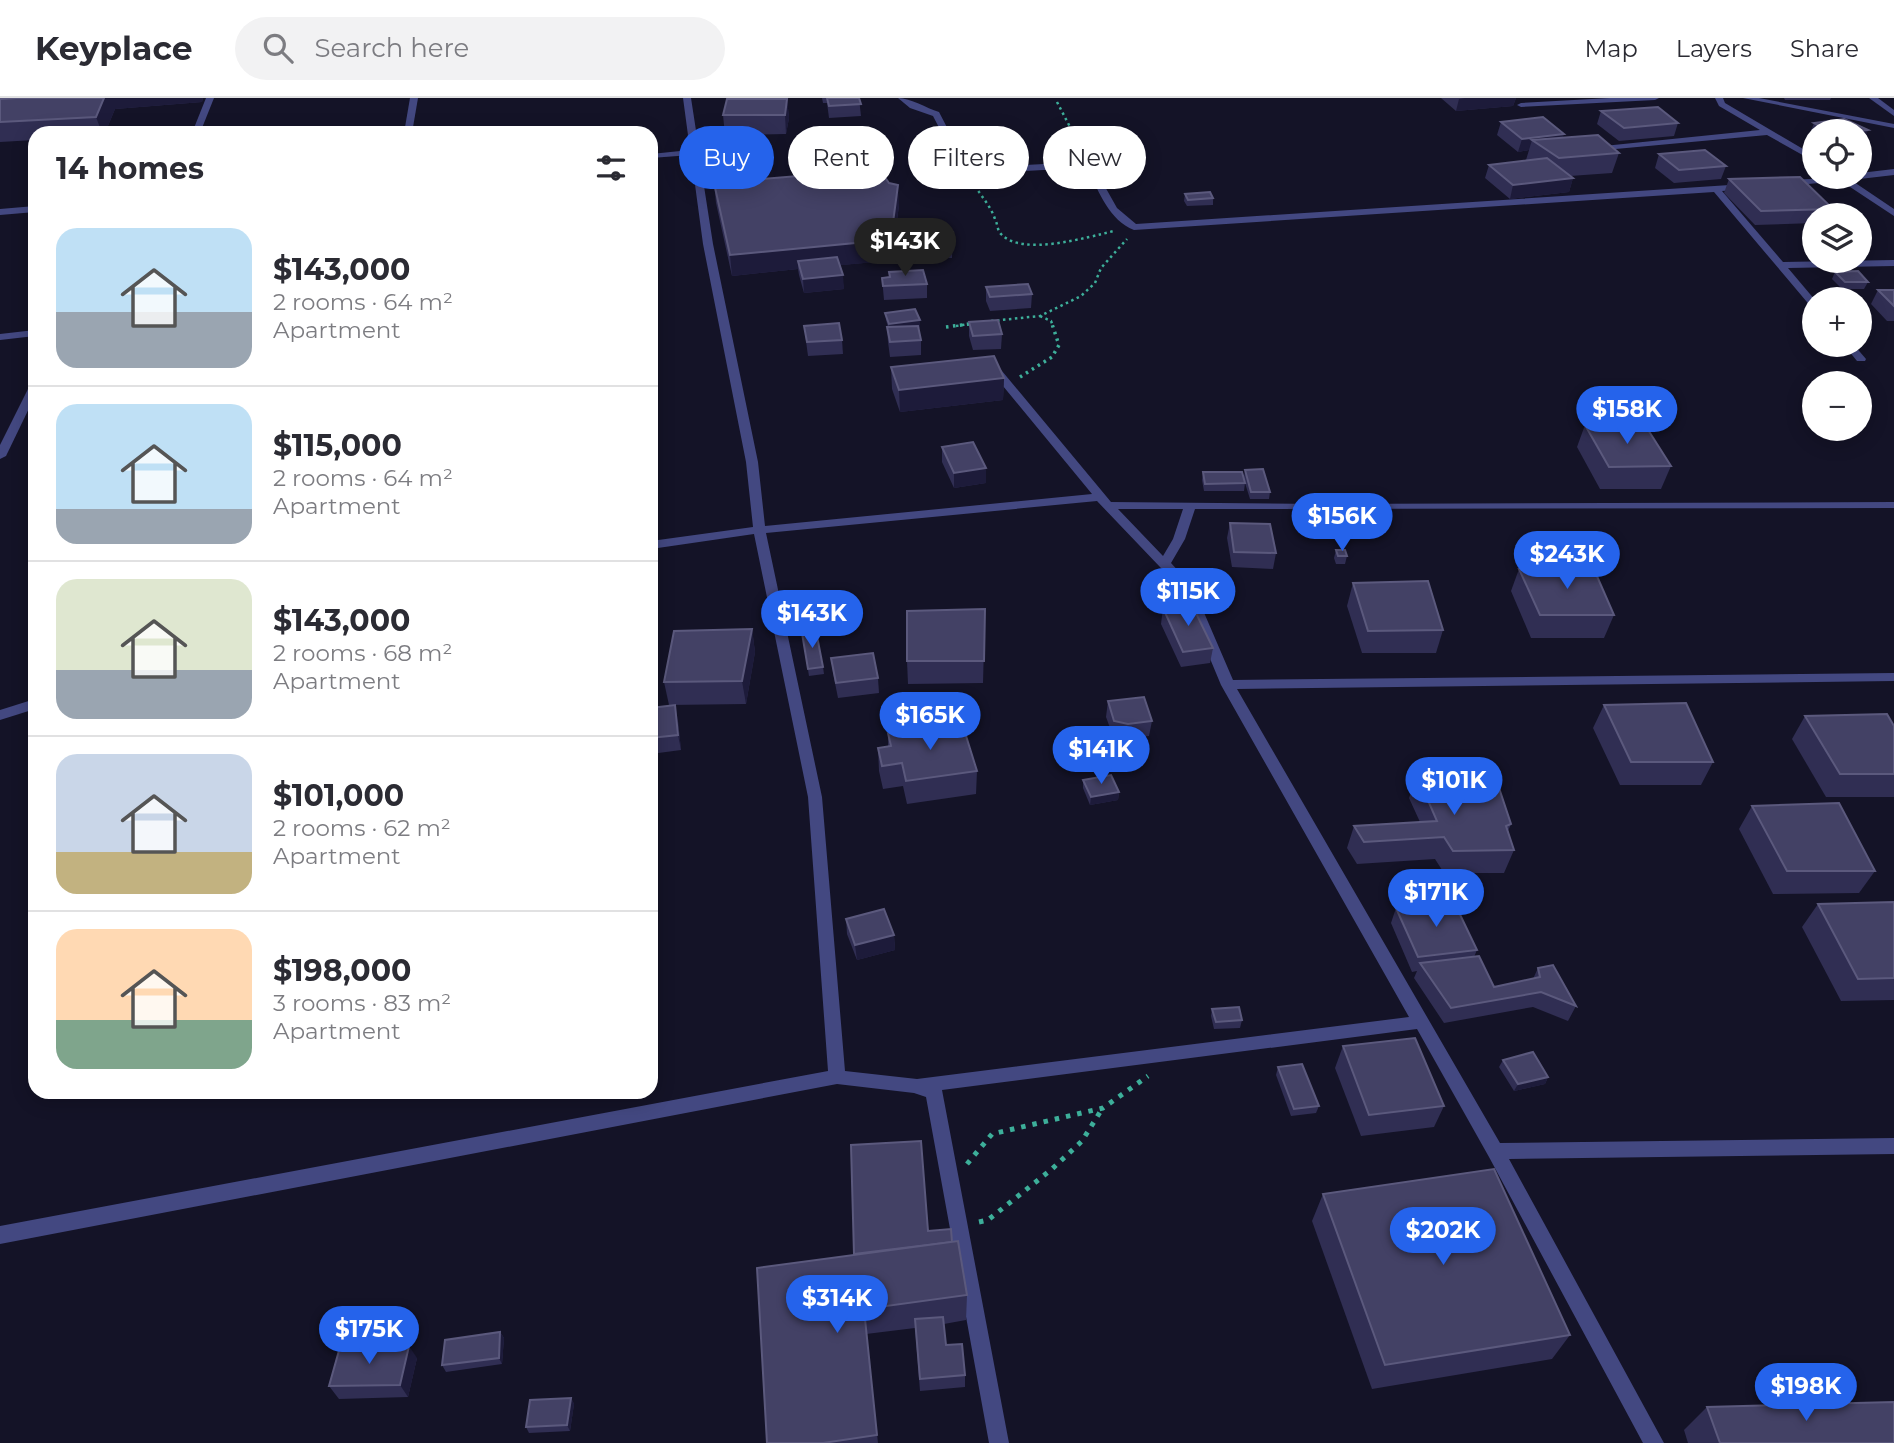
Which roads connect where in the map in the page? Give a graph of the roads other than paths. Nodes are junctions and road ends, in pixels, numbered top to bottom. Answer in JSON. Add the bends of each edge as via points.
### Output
{"nodes":[{"id":1,"x":210,"y":98,"type":"edge"},
{"id":2,"x":414,"y":98,"type":"edge"},
{"id":3,"x":687,"y":98,"type":"edge"},
{"id":4,"x":902,"y":98,"type":"edge"},
{"id":5,"x":1655,"y":98,"type":"edge"},
{"id":6,"x":1718,"y":98,"type":"edge"},
{"id":7,"x":1747,"y":98,"type":"edge"},
{"id":8,"x":1874,"y":98,"type":"edge"},
{"id":9,"x":1757,"y":99,"type":"edge"},
{"id":10,"x":1521,"y":105,"type":"dead end"},
{"id":11,"x":1894,"y":114,"type":"edge"},
{"id":12,"x":1894,"y":125,"type":"edge"},
{"id":13,"x":200,"y":126,"type":"edge"},
{"id":14,"x":409,"y":126,"type":"edge"},
{"id":15,"x":692,"y":126,"type":"edge"},
{"id":16,"x":1768,"y":132,"type":"junction"},
{"id":17,"x":1583,"y":150,"type":"edge"},
{"id":18,"x":1802,"y":152,"type":"edge"},
{"id":19,"x":679,"y":154,"type":"edge"},
{"id":20,"x":658,"y":155,"type":"edge"},
{"id":21,"x":1894,"y":172,"type":"edge"},
{"id":22,"x":1872,"y":175,"type":"edge"},
{"id":23,"x":1802,"y":182,"type":"edge"},
{"id":24,"x":1780,"y":184,"type":"edge"},
{"id":25,"x":1754,"y":186,"type":"edge"},
{"id":26,"x":701,"y":189,"type":"edge"},
{"id":27,"x":1716,"y":189,"type":"junction"},
{"id":28,"x":1859,"y":189,"type":"edge"},
{"id":29,"x":28,"y":210,"type":"edge"},
{"id":30,"x":0,"y":212,"type":"edge"},
{"id":31,"x":1894,"y":213,"type":"edge"},
{"id":32,"x":1894,"y":263,"type":"edge"},
{"id":33,"x":1779,"y":265,"type":"junction"},
{"id":34,"x":1802,"y":291,"type":"edge"},
{"id":35,"x":28,"y":334,"type":"edge"},
{"id":36,"x":0,"y":337,"type":"edge"},
{"id":37,"x":992,"y":366,"type":"edge"},
{"id":38,"x":28,"y":399,"type":"edge"},
{"id":39,"x":0,"y":456,"type":"edge"},
{"id":40,"x":1105,"y":501,"type":"junction"},
{"id":41,"x":1894,"y":505,"type":"edge"},
{"id":42,"x":1190,"y":506,"type":"junction"},
{"id":43,"x":759,"y":530,"type":"junction"},
{"id":44,"x":658,"y":544,"type":"edge"},
{"id":45,"x":1165,"y":564,"type":"junction"},
{"id":46,"x":1894,"y":677,"type":"edge"},
{"id":47,"x":1228,"y":685,"type":"junction"},
{"id":48,"x":28,"y":706,"type":"edge"},
{"id":49,"x":0,"y":715,"type":"edge"},
{"id":50,"x":1421,"y":1022,"type":"junction"},
{"id":51,"x":837,"y":1077,"type":"junction"},
{"id":52,"x":914,"y":1086,"type":"junction"},
{"id":53,"x":1894,"y":1146,"type":"edge"},
{"id":54,"x":1494,"y":1151,"type":"junction"},
{"id":55,"x":0,"y":1235,"type":"edge"},
{"id":56,"x":999,"y":1443,"type":"edge"},
{"id":57,"x":1654,"y":1443,"type":"edge"}],
"edges":[{"from":1,"to":13,"type":"street"},
{"from":2,"to":14,"type":"street"},
{"from":3,"to":15,"type":"street"},
{"from":4,"to":27,"type":"street","via":[[936,114],[963,166],[972,171],[1064,165],[1091,169],[1121,221],[1141,226]]},
{"from":5,"to":10,"type":"street"},
{"from":6,"to":16,"type":"street"},
{"from":7,"to":9,"type":"street"},
{"from":8,"to":11,"type":"street"},
{"from":9,"to":12,"type":"street"},
{"from":16,"to":17,"type":"street"},
{"from":16,"to":18,"type":"street"},
{"from":19,"to":20,"type":"street"},
{"from":21,"to":22,"type":"street"},
{"from":23,"to":24,"type":"street"},
{"from":25,"to":27,"type":"street"},
{"from":26,"to":43,"type":"street","via":[[752,462]]},
{"from":27,"to":33,"type":"street"},
{"from":28,"to":31,"type":"street"},
{"from":29,"to":30,"type":"street"},
{"from":32,"to":33,"type":"street"},
{"from":33,"to":34,"type":"street"},
{"from":35,"to":36,"type":"street"},
{"from":37,"to":40,"type":"street"},
{"from":38,"to":39,"type":"street"},
{"from":40,"to":42,"type":"street"},
{"from":40,"to":43,"type":"street"},
{"from":40,"to":45,"type":"street"},
{"from":41,"to":42,"type":"street"},
{"from":42,"to":45,"type":"street"},
{"from":43,"to":44,"type":"street"},
{"from":43,"to":51,"type":"street","via":[[815,797]]},
{"from":45,"to":47,"type":"street","via":[[1187,587]]},
{"from":46,"to":47,"type":"street"},
{"from":47,"to":50,"type":"street"},
{"from":48,"to":49,"type":"street"},
{"from":50,"to":52,"type":"street"},
{"from":50,"to":54,"type":"street"},
{"from":51,"to":52,"type":"street"},
{"from":51,"to":55,"type":"street"},
{"from":52,"to":56,"type":"street","via":[[934,1092]]},
{"from":53,"to":54,"type":"street"},
{"from":54,"to":57,"type":"street"}]}
